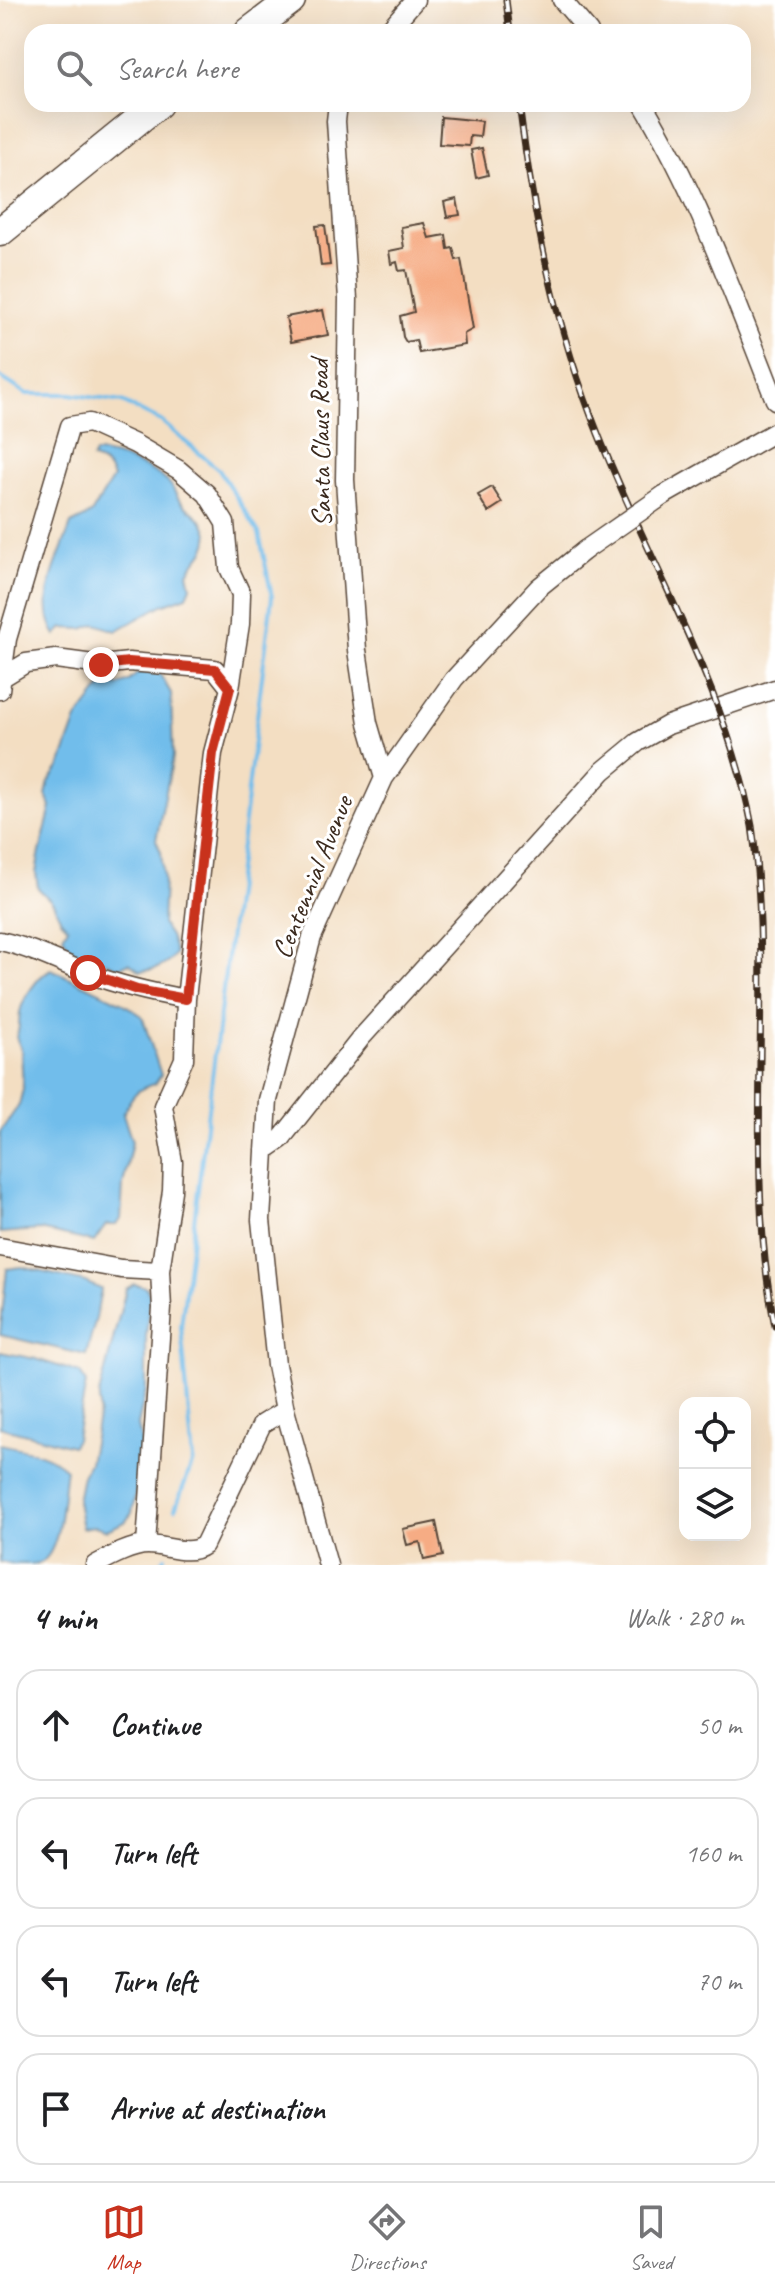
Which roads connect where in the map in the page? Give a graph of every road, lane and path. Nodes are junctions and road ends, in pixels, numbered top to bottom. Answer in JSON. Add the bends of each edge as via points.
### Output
{"nodes":[{"id":1,"x":291,"y":0,"type":"edge"},
{"id":2,"x":415,"y":0,"type":"edge"},
{"id":3,"x":562,"y":0,"type":"edge"},
{"id":4,"x":260,"y":24,"type":"edge"},
{"id":5,"x":394,"y":24,"type":"edge"},
{"id":6,"x":582,"y":24,"type":"edge"},
{"id":7,"x":148,"y":112,"type":"edge"},
{"id":8,"x":337,"y":112,"type":"edge"},
{"id":9,"x":648,"y":112,"type":"edge"},
{"id":10,"x":0,"y":232,"type":"edge"},
{"id":11,"x":775,"y":400,"type":"edge"},
{"id":12,"x":775,"y":432,"type":"edge"},
{"id":13,"x":1,"y":683,"type":"edge"},
{"id":14,"x":230,"y":688,"type":"junction"},
{"id":15,"x":775,"y":689,"type":"edge"},
{"id":16,"x":384,"y":778,"type":"junction"},
{"id":17,"x":0,"y":941,"type":"edge"},
{"id":18,"x":186,"y":999,"type":"junction"},
{"id":19,"x":265,"y":1150,"type":"junction"},
{"id":20,"x":0,"y":1247,"type":"edge"},
{"id":21,"x":160,"y":1271,"type":"junction"},
{"id":22,"x":285,"y":1410,"type":"junction"},
{"id":23,"x":146,"y":1545,"type":"junction"},
{"id":24,"x":95,"y":1565,"type":"edge"},
{"id":25,"x":328,"y":1565,"type":"edge"}],
"edges":[{"from":1,"to":4,"type":"highway"},
{"from":2,"to":5,"type":"street"},
{"from":3,"to":6,"type":"street"},
{"from":7,"to":10,"type":"highway"},
{"from":8,"to":16,"type":"street","name":"Santa Claus Road","via":[[348,299],[345,480],[357,650],[368,723]]},
{"from":9,"to":11,"type":"street","via":[[707,226]]},
{"from":12,"to":16,"type":"street","name":"Centennial Avenue","bridge":true,"via":[[664,495],[538,588],[454,679]]},
{"from":13,"to":14,"type":"street","via":[[26,663],[56,659],[215,669]]},
{"from":13,"to":14,"type":"street","via":[[7,639],[70,426],[89,423],[179,470],[207,494],[225,523],[229,568],[241,594]]},
{"from":14,"to":18,"type":"street","via":[[213,753]]},
{"from":15,"to":19,"type":"street","via":[[668,725],[603,771],[361,1038],[281,1139]]},
{"from":16,"to":19,"type":"street","name":"Centennial Avenue","via":[[312,937],[268,1100]]},
{"from":17,"to":18,"type":"street","via":[[137,990]]},
{"from":18,"to":21,"type":"street","via":[[184,1059],[163,1106],[173,1162]]},
{"from":19,"to":22,"type":"street","name":"Centennial Avenue","via":[[261,1220]]},
{"from":20,"to":21,"type":"street"},
{"from":21,"to":23,"type":"street"},
{"from":22,"to":23,"type":"street","via":[[262,1424],[204,1545],[185,1550]]},
{"from":22,"to":25,"type":"street","name":"Centennial Avenue"},
{"from":23,"to":24,"type":"street"}]}
